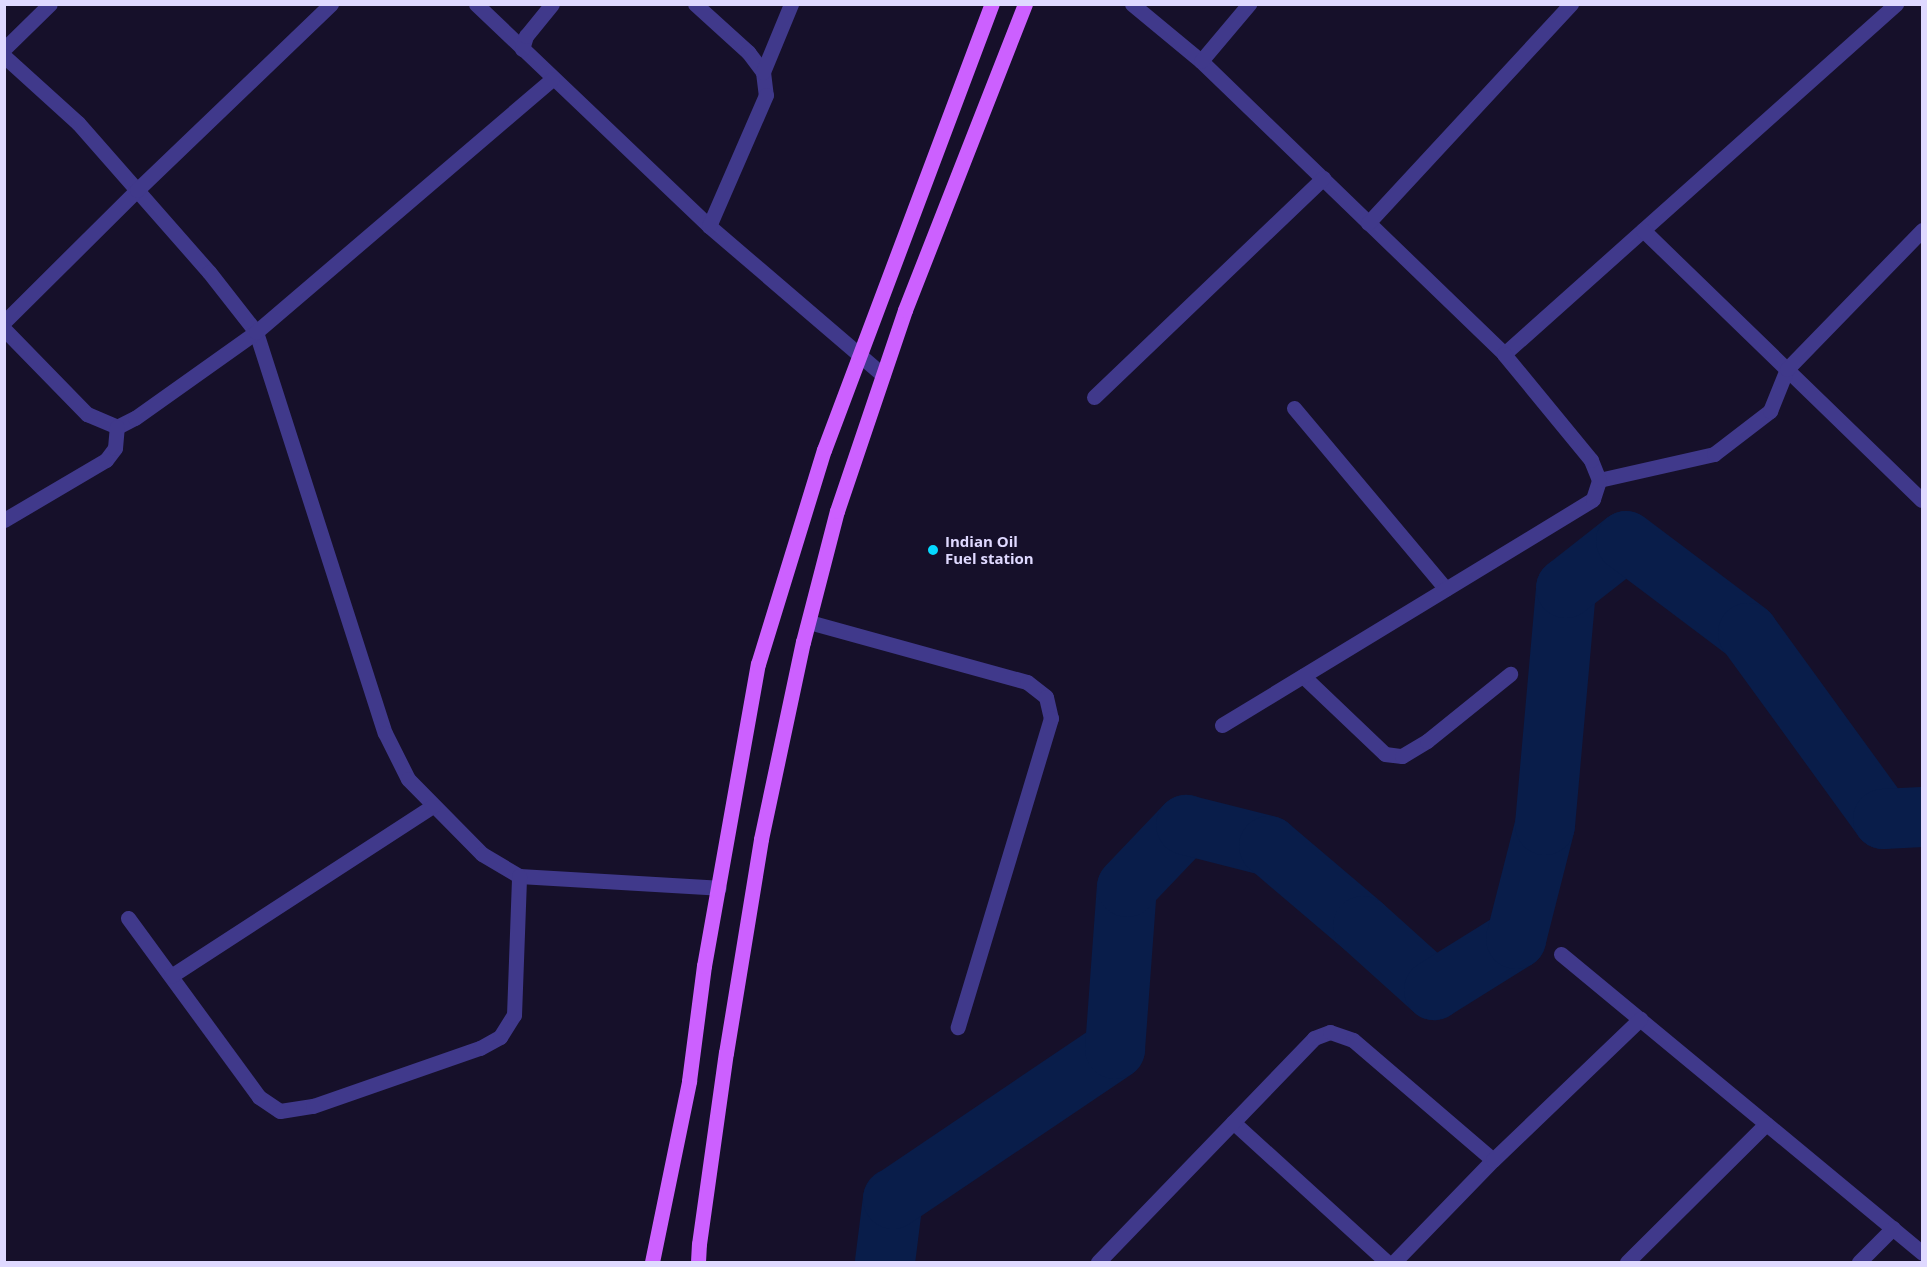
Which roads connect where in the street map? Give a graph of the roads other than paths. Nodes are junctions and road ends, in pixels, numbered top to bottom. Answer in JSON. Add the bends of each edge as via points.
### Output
{"nodes":[{"id":1,"x":50,"y":4,"type":"edge"},
{"id":2,"x":331,"y":4,"type":"edge"},
{"id":3,"x":476,"y":4,"type":"edge"},
{"id":4,"x":552,"y":4,"type":"edge"},
{"id":5,"x":695,"y":4,"type":"edge"},
{"id":6,"x":791,"y":4,"type":"edge"},
{"id":7,"x":992,"y":4,"type":"edge"},
{"id":8,"x":1024,"y":4,"type":"edge"},
{"id":9,"x":1132,"y":4,"type":"edge"},
{"id":10,"x":1249,"y":4,"type":"edge"},
{"id":11,"x":1571,"y":4,"type":"edge"},
{"id":12,"x":1896,"y":4,"type":"edge"},
{"id":13,"x":4,"y":49,"type":"edge"},
{"id":14,"x":522,"y":49,"type":"junction"},
{"id":15,"x":4,"y":56,"type":"edge"},
{"id":16,"x":1202,"y":61,"type":"junction"},
{"id":17,"x":763,"y":72,"type":"junction"},
{"id":18,"x":552,"y":79,"type":"junction"},
{"id":19,"x":1323,"y":178,"type":"junction"},
{"id":20,"x":137,"y":190,"type":"junction"},
{"id":21,"x":1368,"y":223,"type":"junction"},
{"id":22,"x":708,"y":226,"type":"junction"},
{"id":23,"x":1643,"y":230,"type":"junction"},
{"id":24,"x":1923,"y":230,"type":"edge"},
{"id":25,"x":4,"y":322,"type":"edge"},
{"id":26,"x":4,"y":329,"type":"edge"},
{"id":27,"x":256,"y":332,"type":"junction"},
{"id":28,"x":860,"y":353,"type":"junction"},
{"id":29,"x":1504,"y":354,"type":"junction"},
{"id":30,"x":1787,"y":369,"type":"junction"},
{"id":31,"x":883,"y":375,"type":"junction"},
{"id":32,"x":1094,"y":397,"type":"dead end"},
{"id":33,"x":1294,"y":408,"type":"dead end"},
{"id":34,"x":117,"y":427,"type":"junction"},
{"id":35,"x":1599,"y":480,"type":"junction"},
{"id":36,"x":1923,"y":500,"type":"edge"},
{"id":37,"x":4,"y":520,"type":"edge"},
{"id":38,"x":1446,"y":589,"type":"junction"},
{"id":39,"x":808,"y":622,"type":"junction"},
{"id":40,"x":1510,"y":674,"type":"dead end"},
{"id":41,"x":1303,"y":676,"type":"junction"},
{"id":42,"x":1222,"y":725,"type":"dead end"},
{"id":43,"x":433,"y":806,"type":"junction"},
{"id":44,"x":519,"y":876,"type":"junction"},
{"id":45,"x":719,"y":888,"type":"junction"},
{"id":46,"x":128,"y":918,"type":"dead end"},
{"id":47,"x":1561,"y":954,"type":"dead end"},
{"id":48,"x":171,"y":976,"type":"junction"},
{"id":49,"x":1640,"y":1019,"type":"junction"},
{"id":50,"x":958,"y":1027,"type":"dead end"},
{"id":51,"x":1233,"y":1122,"type":"junction"},
{"id":52,"x":1766,"y":1124,"type":"junction"},
{"id":53,"x":1493,"y":1160,"type":"junction"},
{"id":54,"x":1893,"y":1228,"type":"junction"},
{"id":55,"x":1923,"y":1253,"type":"edge"},
{"id":56,"x":652,"y":1263,"type":"edge"},
{"id":57,"x":698,"y":1263,"type":"edge"},
{"id":58,"x":1098,"y":1263,"type":"edge"},
{"id":59,"x":1387,"y":1263,"type":"edge"},
{"id":60,"x":1394,"y":1263,"type":"edge"},
{"id":61,"x":1627,"y":1263,"type":"edge"},
{"id":62,"x":1859,"y":1263,"type":"edge"}],
"edges":[{"from":1,"to":13,"type":"street"},
{"from":2,"to":20,"type":"street"},
{"from":3,"to":14,"type":"street"},
{"from":4,"to":14,"type":"street","via":[[526,36]]},
{"from":5,"to":17,"type":"street","via":[[748,52]]},
{"from":6,"to":17,"type":"street"},
{"from":7,"to":28,"type":"main road"},
{"from":8,"to":31,"type":"main road"},
{"from":9,"to":16,"type":"street"},
{"from":10,"to":16,"type":"street"},
{"from":11,"to":21,"type":"street"},
{"from":12,"to":23,"type":"street"},
{"from":14,"to":18,"type":"street"},
{"from":15,"to":20,"type":"street","via":[[78,123]]},
{"from":16,"to":19,"type":"street"},
{"from":17,"to":22,"type":"street","via":[[766,94]]},
{"from":18,"to":22,"type":"street"},
{"from":18,"to":27,"type":"street"},
{"from":19,"to":21,"type":"street"},
{"from":19,"to":32,"type":"street"},
{"from":20,"to":25,"type":"street"},
{"from":20,"to":27,"type":"street"},
{"from":21,"to":29,"type":"street"},
{"from":22,"to":28,"type":"street"},
{"from":23,"to":29,"type":"street"},
{"from":23,"to":30,"type":"street"},
{"from":24,"to":30,"type":"street"},
{"from":26,"to":34,"type":"street","via":[[87,414]]},
{"from":27,"to":34,"type":"street"},
{"from":27,"to":43,"type":"street","via":[[384,733],[408,779]]},
{"from":28,"to":31,"type":"street"},
{"from":28,"to":45,"type":"main road","via":[[821,461],[758,664]]},
{"from":29,"to":35,"type":"street","via":[[1592,460]]},
{"from":30,"to":35,"type":"street","via":[[1770,411],[1714,454]]},
{"from":30,"to":36,"type":"street"},
{"from":31,"to":39,"type":"main road","via":[[837,511]]},
{"from":33,"to":38,"type":"street"},
{"from":34,"to":37,"type":"street","via":[[115,448],[106,460]]},
{"from":35,"to":38,"type":"street","via":[[1593,499]]},
{"from":38,"to":41,"type":"street"},
{"from":39,"to":50,"type":"street","via":[[1027,682],[1046,697],[1051,718]]},
{"from":39,"to":57,"type":"main road","via":[[761,839],[726,1053]]},
{"from":40,"to":41,"type":"street","via":[[1427,741],[1402,756],[1386,754]]},
{"from":41,"to":42,"type":"street"},
{"from":43,"to":44,"type":"street","via":[[482,854]]},
{"from":43,"to":48,"type":"street"},
{"from":44,"to":45,"type":"street"},
{"from":44,"to":48,"type":"street","via":[[514,1014],[500,1037],[480,1048],[313,1106],[280,1111],[259,1097]]},
{"from":45,"to":56,"type":"main road","via":[[688,1081]]},
{"from":46,"to":48,"type":"street"},
{"from":47,"to":49,"type":"street"},
{"from":49,"to":52,"type":"street"},
{"from":49,"to":53,"type":"street"},
{"from":51,"to":53,"type":"street","via":[[1314,1038],[1330,1032],[1353,1040]]},
{"from":51,"to":58,"type":"street"},
{"from":51,"to":59,"type":"street"},
{"from":52,"to":54,"type":"street"},
{"from":52,"to":61,"type":"street"},
{"from":53,"to":60,"type":"street"},
{"from":54,"to":55,"type":"street"},
{"from":54,"to":62,"type":"street"}]}
